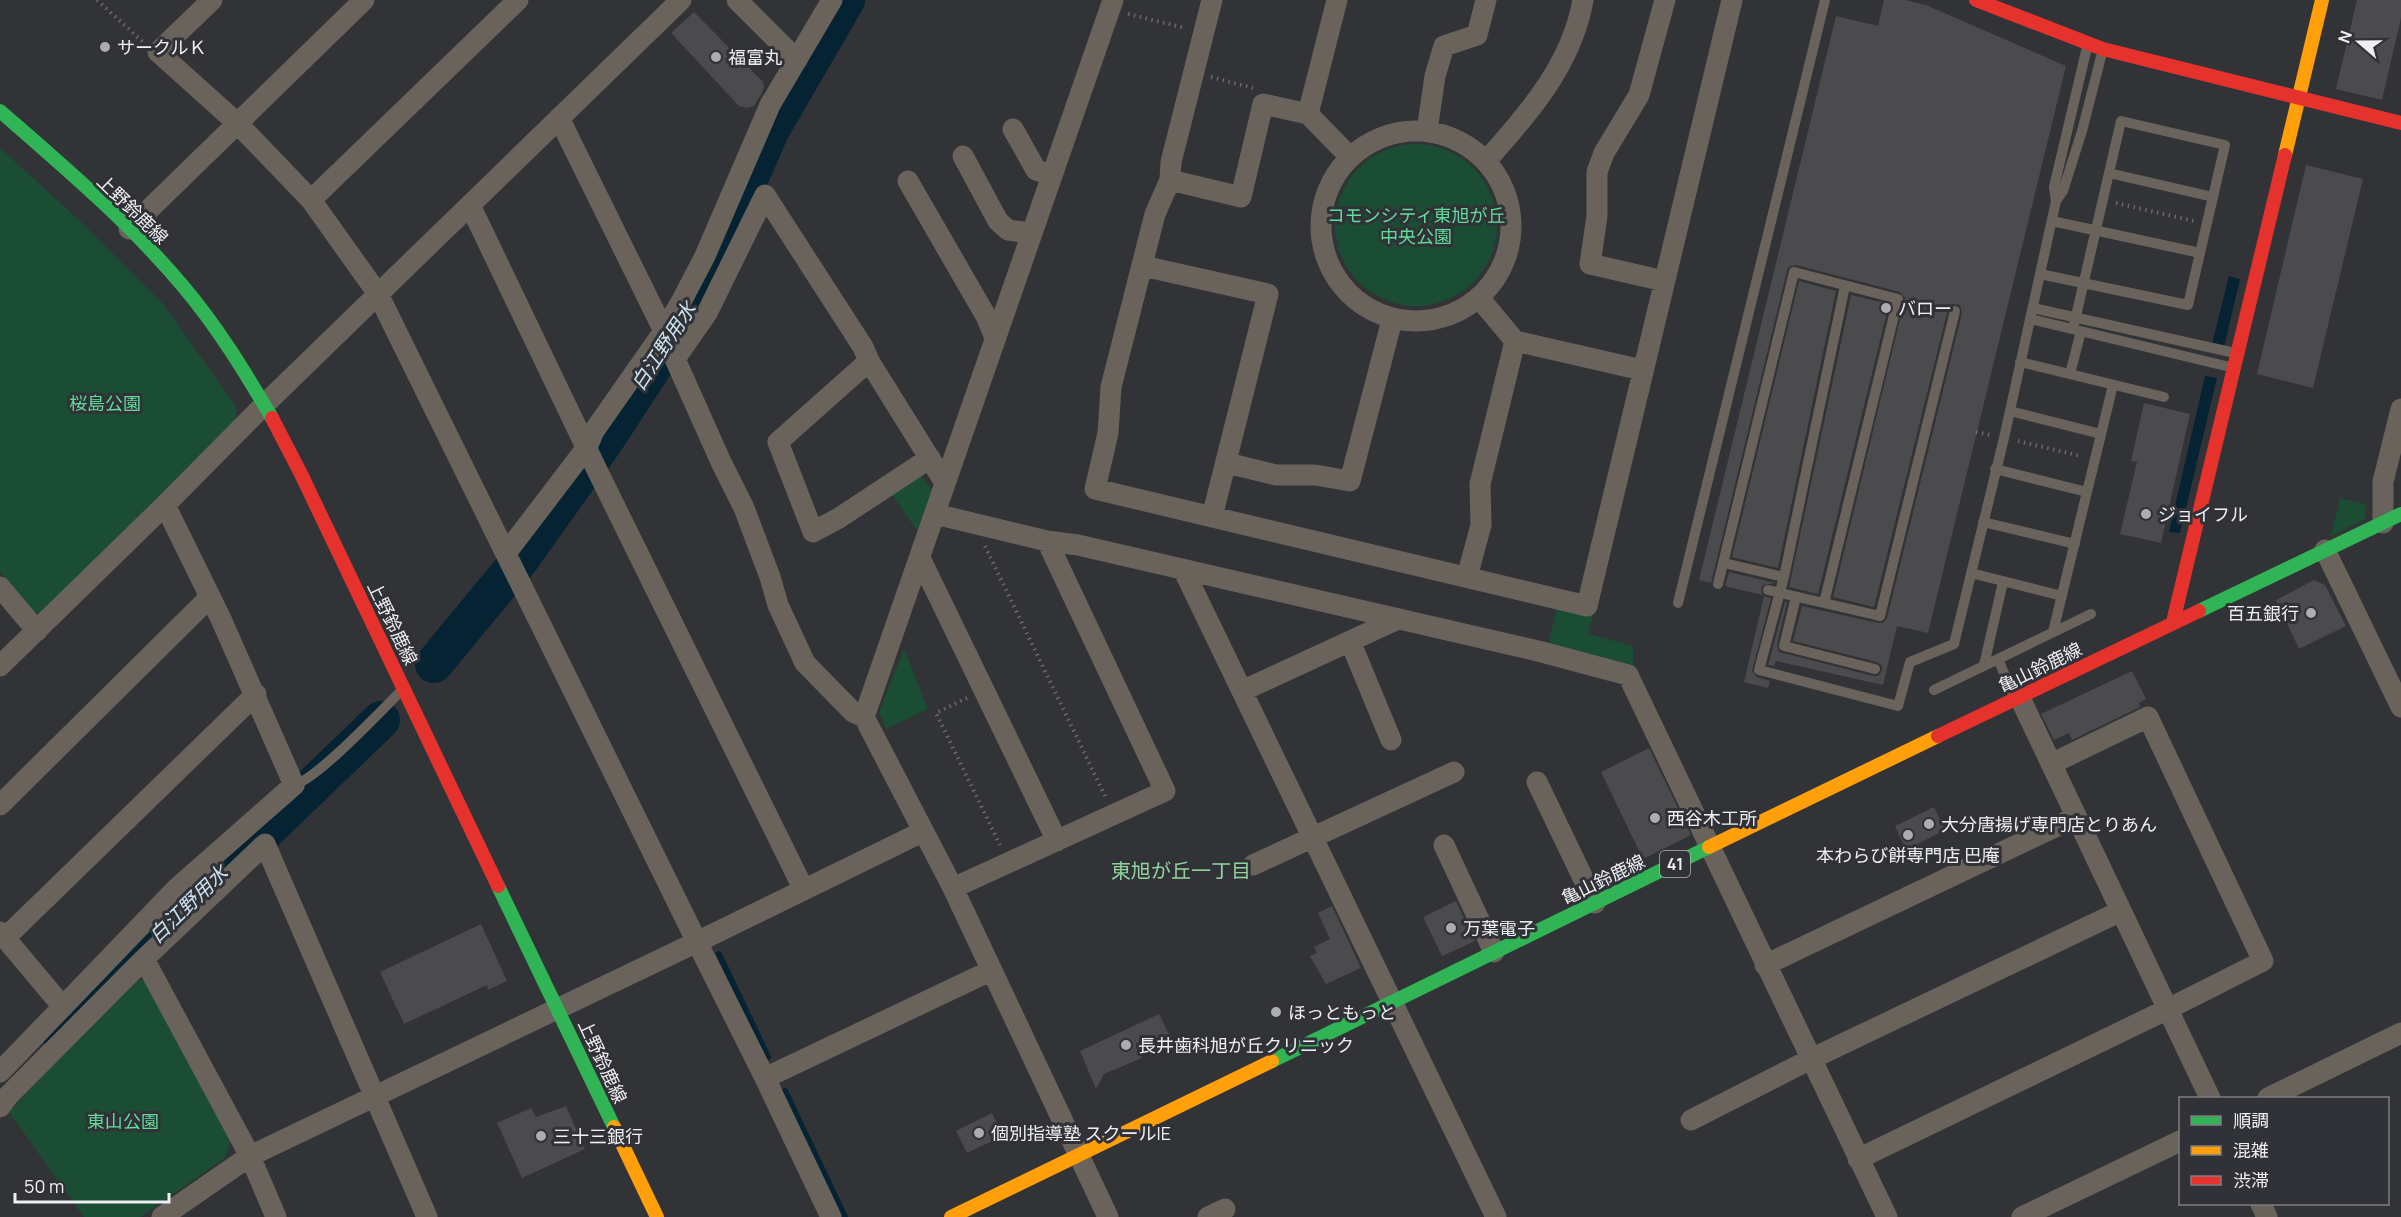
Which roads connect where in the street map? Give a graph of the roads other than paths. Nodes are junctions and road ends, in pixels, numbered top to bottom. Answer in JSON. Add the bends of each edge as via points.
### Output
{"nodes":[{"id":1,"x":212,"y":0,"type":"edge"},
{"id":2,"x":364,"y":0,"type":"edge"},
{"id":3,"x":518,"y":0,"type":"edge"},
{"id":4,"x":681,"y":0,"type":"edge"},
{"id":5,"x":737,"y":0,"type":"edge"},
{"id":6,"x":832,"y":0,"type":"edge"},
{"id":7,"x":1212,"y":0,"type":"edge"},
{"id":8,"x":1337,"y":0,"type":"edge"},
{"id":9,"x":1486,"y":0,"type":"edge"},
{"id":10,"x":1583,"y":0,"type":"edge"},
{"id":11,"x":1665,"y":0,"type":"edge"},
{"id":12,"x":1732,"y":0,"type":"edge"},
{"id":13,"x":1825,"y":0,"type":"edge"},
{"id":14,"x":1976,"y":0,"type":"edge"},
{"id":15,"x":2322,"y":0,"type":"edge"},
{"id":16,"x":1112,"y":5,"type":"edge"},
{"id":17,"x":2088,"y":43,"type":"junction"},
{"id":18,"x":2103,"y":49,"type":"junction"},
{"id":19,"x":797,"y":60,"type":"junction"},
{"id":20,"x":2298,"y":99,"type":"junction"},
{"id":21,"x":0,"y":111,"type":"edge"},
{"id":22,"x":1308,"y":114,"type":"junction"},
{"id":23,"x":559,"y":118,"type":"junction"},
{"id":24,"x":237,"y":123,"type":"junction"},
{"id":25,"x":2401,"y":123,"type":"edge"},
{"id":26,"x":1013,"y":129,"type":"dead end"},
{"id":27,"x":1427,"y":131,"type":"junction"},
{"id":28,"x":963,"y":156,"type":"dead end"},
{"id":29,"x":1350,"y":157,"type":"junction"},
{"id":30,"x":1487,"y":160,"type":"junction"},
{"id":31,"x":2109,"y":173,"type":"junction"},
{"id":32,"x":1052,"y":176,"type":"junction"},
{"id":33,"x":1170,"y":180,"type":"junction"},
{"id":34,"x":908,"y":181,"type":"dead end"},
{"id":35,"x":2213,"y":197,"type":"junction"},
{"id":36,"x":311,"y":200,"type":"junction"},
{"id":37,"x":2056,"y":201,"type":"junction"},
{"id":38,"x":470,"y":205,"type":"junction"},
{"id":39,"x":2052,"y":221,"type":"junction"},
{"id":40,"x":129,"y":229,"type":"junction"},
{"id":41,"x":2096,"y":230,"type":"junction"},
{"id":42,"x":1031,"y":232,"type":"junction"},
{"id":43,"x":2200,"y":253,"type":"junction"},
{"id":44,"x":1143,"y":266,"type":"junction"},
{"id":45,"x":2040,"y":274,"type":"junction"},
{"id":46,"x":1664,"y":281,"type":"junction"},
{"id":47,"x":2084,"y":283,"type":"junction"},
{"id":48,"x":1845,"y":286,"type":"junction"},
{"id":49,"x":378,"y":294,"type":"junction"},
{"id":50,"x":1480,"y":299,"type":"junction"},
{"id":51,"x":1955,"y":311,"type":"dead end"},
{"id":52,"x":2032,"y":313,"type":"junction"},
{"id":53,"x":1392,"y":320,"type":"junction"},
{"id":54,"x":2077,"y":326,"type":"junction"},
{"id":55,"x":664,"y":331,"type":"junction"},
{"id":56,"x":995,"y":338,"type":"junction"},
{"id":57,"x":1515,"y":341,"type":"junction"},
{"id":58,"x":2237,"y":354,"type":"junction"},
{"id":59,"x":868,"y":361,"type":"junction"},
{"id":60,"x":2020,"y":362,"type":"junction"},
{"id":61,"x":2234,"y":368,"type":"junction"},
{"id":62,"x":1642,"y":370,"type":"junction"},
{"id":63,"x":2070,"y":374,"type":"junction"},
{"id":64,"x":2113,"y":385,"type":"junction"},
{"id":65,"x":2164,"y":398,"type":"dead end"},
{"id":66,"x":266,"y":404,"type":"junction"},
{"id":67,"x":2401,"y":409,"type":"edge"},
{"id":68,"x":2010,"y":411,"type":"junction"},
{"id":69,"x":2101,"y":434,"type":"junction"},
{"id":70,"x":587,"y":447,"type":"junction"},
{"id":71,"x":930,"y":458,"type":"junction"},
{"id":72,"x":1227,"y":463,"type":"junction"},
{"id":73,"x":1995,"y":469,"type":"junction"},
{"id":74,"x":945,"y":483,"type":"junction"},
{"id":75,"x":2087,"y":492,"type":"junction"},
{"id":76,"x":165,"y":505,"type":"junction"},
{"id":77,"x":935,"y":514,"type":"junction"},
{"id":78,"x":1212,"y":517,"type":"junction"},
{"id":79,"x":2392,"y":518,"type":"edge"},
{"id":80,"x":1983,"y":522,"type":"junction"},
{"id":81,"x":1047,"y":541,"type":"junction"},
{"id":82,"x":2074,"y":544,"type":"junction"},
{"id":83,"x":2325,"y":550,"type":"junction"},
{"id":84,"x":920,"y":558,"type":"junction"},
{"id":85,"x":511,"y":562,"type":"junction"},
{"id":86,"x":1724,"y":563,"type":"junction"},
{"id":87,"x":1183,"y":569,"type":"junction"},
{"id":88,"x":1971,"y":573,"type":"junction"},
{"id":89,"x":1467,"y":577,"type":"junction"},
{"id":90,"x":1784,"y":577,"type":"junction"},
{"id":91,"x":2004,"y":582,"type":"junction"},
{"id":92,"x":1718,"y":584,"type":"dead end"},
{"id":93,"x":0,"y":587,"type":"edge"},
{"id":94,"x":1774,"y":592,"type":"junction"},
{"id":95,"x":2062,"y":596,"type":"junction"},
{"id":96,"x":210,"y":597,"type":"junction"},
{"id":97,"x":1796,"y":597,"type":"junction"},
{"id":98,"x":1678,"y":603,"type":"dead end"},
{"id":99,"x":1824,"y":603,"type":"junction"},
{"id":100,"x":2091,"y":614,"type":"dead end"},
{"id":101,"x":1398,"y":619,"type":"junction"},
{"id":102,"x":2173,"y":622,"type":"junction"},
{"id":103,"x":37,"y":631,"type":"junction"},
{"id":104,"x":2053,"y":632,"type":"junction"},
{"id":105,"x":1350,"y":641,"type":"junction"},
{"id":106,"x":1998,"y":659,"type":"junction"},
{"id":107,"x":0,"y":666,"type":"edge"},
{"id":108,"x":1984,"y":666,"type":"junction"},
{"id":109,"x":1875,"y":669,"type":"dead end"},
{"id":110,"x":404,"y":688,"type":"junction"},
{"id":111,"x":1934,"y":690,"type":"dead end"},
{"id":112,"x":1242,"y":691,"type":"junction"},
{"id":113,"x":256,"y":694,"type":"junction"},
{"id":114,"x":2017,"y":699,"type":"junction"},
{"id":115,"x":2401,"y":707,"type":"edge"},
{"id":116,"x":864,"y":717,"type":"junction"},
{"id":117,"x":1391,"y":740,"type":"dead end"},
{"id":118,"x":2051,"y":764,"type":"junction"},
{"id":119,"x":1454,"y":772,"type":"dead end"},
{"id":120,"x":1536,"y":782,"type":"dead end"},
{"id":121,"x":294,"y":785,"type":"junction"},
{"id":122,"x":0,"y":805,"type":"edge"},
{"id":123,"x":2076,"y":817,"type":"junction"},
{"id":124,"x":922,"y":832,"type":"junction"},
{"id":125,"x":1313,"y":838,"type":"junction"},
{"id":126,"x":1058,"y":841,"type":"junction"},
{"id":127,"x":1444,"y":845,"type":"dead end"},
{"id":128,"x":1710,"y":847,"type":"junction"},
{"id":129,"x":1253,"y":865,"type":"dead end"},
{"id":130,"x":804,"y":888,"type":"junction"},
{"id":131,"x":953,"y":888,"type":"junction"},
{"id":132,"x":1595,"y":903,"type":"junction"},
{"id":133,"x":2121,"y":911,"type":"junction"},
{"id":134,"x":2,"y":934,"type":"edge"},
{"id":135,"x":697,"y":942,"type":"junction"},
{"id":136,"x":1494,"y":952,"type":"junction"},
{"id":137,"x":144,"y":959,"type":"junction"},
{"id":138,"x":1765,"y":965,"type":"junction"},
{"id":139,"x":990,"y":971,"type":"junction"},
{"id":140,"x":1392,"y":1002,"type":"junction"},
{"id":141,"x":63,"y":1007,"type":"junction"},
{"id":142,"x":559,"y":1009,"type":"junction"},
{"id":143,"x":2168,"y":1009,"type":"junction"},
{"id":144,"x":2401,"y":1033,"type":"edge"},
{"id":145,"x":1811,"y":1059,"type":"junction"},
{"id":146,"x":0,"y":1072,"type":"edge"},
{"id":147,"x":765,"y":1078,"type":"junction"},
{"id":148,"x":376,"y":1096,"type":"junction"},
{"id":149,"x":2210,"y":1097,"type":"edge"},
{"id":150,"x":2270,"y":1097,"type":"edge"},
{"id":151,"x":0,"y":1107,"type":"edge"},
{"id":152,"x":1691,"y":1120,"type":"dead end"},
{"id":153,"x":2179,"y":1142,"type":"edge"},
{"id":154,"x":1078,"y":1154,"type":"junction"},
{"id":155,"x":250,"y":1156,"type":"junction"},
{"id":156,"x":1858,"y":1159,"type":"junction"},
{"id":157,"x":162,"y":1217,"type":"edge"},
{"id":158,"x":276,"y":1217,"type":"edge"},
{"id":159,"x":427,"y":1217,"type":"edge"},
{"id":160,"x":657,"y":1217,"type":"edge"},
{"id":161,"x":831,"y":1217,"type":"edge"},
{"id":162,"x":951,"y":1217,"type":"edge"},
{"id":163,"x":1108,"y":1217,"type":"edge"},
{"id":164,"x":1496,"y":1217,"type":"edge"},
{"id":165,"x":1887,"y":1217,"type":"edge"},
{"id":166,"x":2022,"y":1217,"type":"edge"}],
"edges":[{"from":1,"to":24,"type":"street","via":[[158,52]]},
{"from":2,"to":24,"type":"street"},
{"from":3,"to":36,"type":"street"},
{"from":4,"to":23,"type":"street"},
{"from":5,"to":19,"type":"street"},
{"from":6,"to":19,"type":"street"},
{"from":7,"to":33,"type":"street","via":[[1171,162]]},
{"from":8,"to":22,"type":"street"},
{"from":9,"to":27,"type":"street","via":[[1477,35],[1444,46]]},
{"from":10,"to":30,"type":"street","via":[[1560,67],[1526,118]]},
{"from":11,"to":46,"type":"street","via":[[1640,95],[1604,153],[1597,172],[1597,216],[1590,264]]},
{"from":12,"to":46,"type":"street"},
{"from":13,"to":98,"type":"lane"},
{"from":14,"to":17,"type":"main road"},
{"from":15,"to":20,"type":"main road"},
{"from":16,"to":32,"type":"street"},
{"from":17,"to":18,"type":"main road"},
{"from":17,"to":37,"type":"lane","via":[[2054,187]]},
{"from":18,"to":20,"type":"main road"},
{"from":18,"to":37,"type":"lane","via":[[2079,141]]},
{"from":19,"to":55,"type":"street","via":[[770,105],[705,256]]},
{"from":20,"to":25,"type":"main road"},
{"from":20,"to":58,"type":"main road"},
{"from":21,"to":40,"type":"main road","name":"上野鈴鹿線"},
{"from":22,"to":29,"type":"street"},
{"from":22,"to":33,"type":"street","via":[[1263,104],[1240,197]]},
{"from":23,"to":38,"type":"street"},
{"from":23,"to":55,"type":"street"},
{"from":24,"to":36,"type":"street"},
{"from":24,"to":40,"type":"street"},
{"from":26,"to":32,"type":"street","via":[[1036,170]]},
{"from":27,"to":29,"type":"street","via":[[1386,136]]},
{"from":27,"to":30,"type":"street","via":[[1469,146]]},
{"from":28,"to":42,"type":"street","via":[[998,221],[1008,231]]},
{"from":29,"to":53,"type":"street","via":[[1340,168],[1326,200],[1320,231],[1324,255],[1350,294]]},
{"from":30,"to":50,"type":"street","via":[[1505,191],[1512,231],[1503,265]]},
{"from":31,"to":35,"type":"lane"},
{"from":31,"to":35,"type":"lane","via":[[2121,121],[2144,126],[2225,145]]},
{"from":31,"to":41,"type":"lane"},
{"from":32,"to":42,"type":"street"},
{"from":33,"to":44,"type":"street","via":[[1155,214]]},
{"from":34,"to":56,"type":"street"},
{"from":35,"to":43,"type":"lane"},
{"from":36,"to":49,"type":"street"},
{"from":37,"to":39,"type":"lane"},
{"from":38,"to":49,"type":"street"},
{"from":38,"to":70,"type":"street"},
{"from":39,"to":41,"type":"lane"},
{"from":39,"to":45,"type":"lane"},
{"from":40,"to":66,"type":"main road","name":"上野鈴鹿線","via":[[182,284]]},
{"from":41,"to":43,"type":"lane"},
{"from":41,"to":47,"type":"lane"},
{"from":42,"to":56,"type":"street"},
{"from":43,"to":47,"type":"lane","via":[[2188,305]]},
{"from":44,"to":72,"type":"street","via":[[1268,294]]},
{"from":44,"to":78,"type":"street","via":[[1111,387],[1108,433],[1095,489]]},
{"from":45,"to":47,"type":"lane"},
{"from":45,"to":52,"type":"lane"},
{"from":46,"to":62,"type":"street"},
{"from":47,"to":54,"type":"lane"},
{"from":48,"to":86,"type":"lane","via":[[1794,272]]},
{"from":48,"to":90,"type":"lane"},
{"from":48,"to":99,"type":"lane","via":[[1898,299]]},
{"from":49,"to":66,"type":"street"},
{"from":49,"to":85,"type":"street"},
{"from":50,"to":53,"type":"street","via":[[1442,317],[1416,322]]},
{"from":50,"to":57,"type":"street"},
{"from":51,"to":99,"type":"lane","via":[[1880,616]]},
{"from":52,"to":54,"type":"lane"},
{"from":52,"to":60,"type":"lane"},
{"from":53,"to":72,"type":"street","via":[[1350,481],[1315,475],[1276,475]]},
{"from":54,"to":58,"type":"lane"},
{"from":54,"to":61,"type":"lane"},
{"from":54,"to":63,"type":"lane"},
{"from":55,"to":70,"type":"street"},
{"from":56,"to":74,"type":"street"},
{"from":57,"to":62,"type":"street"},
{"from":57,"to":89,"type":"street","via":[[1480,484],[1480,525]]},
{"from":58,"to":61,"type":"main road"},
{"from":59,"to":71,"type":"street"},
{"from":59,"to":71,"type":"street","via":[[778,442],[813,532]]},
{"from":59,"to":116,"type":"street","via":[[863,346],[764,186],[707,313],[675,359],[744,508],[778,605],[805,663],[853,712]]},
{"from":60,"to":63,"type":"lane"},
{"from":60,"to":68,"type":"lane"},
{"from":61,"to":102,"type":"main road"},
{"from":62,"to":89,"type":"street","via":[[1587,606]]},
{"from":63,"to":64,"type":"lane"},
{"from":64,"to":65,"type":"lane"},
{"from":64,"to":69,"type":"lane"},
{"from":66,"to":76,"type":"street"},
{"from":66,"to":110,"type":"main road","name":"上野鈴鹿線"},
{"from":67,"to":79,"type":"street","via":[[2383,482]]},
{"from":68,"to":69,"type":"lane"},
{"from":68,"to":73,"type":"lane"},
{"from":69,"to":75,"type":"lane"},
{"from":70,"to":85,"type":"street"},
{"from":70,"to":130,"type":"street"},
{"from":71,"to":74,"type":"street"},
{"from":72,"to":78,"type":"street"},
{"from":73,"to":75,"type":"lane"},
{"from":73,"to":80,"type":"lane"},
{"from":74,"to":77,"type":"street"},
{"from":75,"to":82,"type":"lane"},
{"from":76,"to":96,"type":"street"},
{"from":76,"to":103,"type":"street"},
{"from":77,"to":81,"type":"street"},
{"from":77,"to":84,"type":"street"},
{"from":78,"to":89,"type":"street"},
{"from":79,"to":83,"type":"main road","name":"亀山鈴鹿線","number":"41"},
{"from":80,"to":82,"type":"lane"},
{"from":80,"to":88,"type":"lane"},
{"from":81,"to":87,"type":"street"},
{"from":81,"to":126,"type":"street","via":[[1165,791]]},
{"from":82,"to":95,"type":"lane"},
{"from":83,"to":102,"type":"main road","name":"亀山鈴鹿線","number":"41"},
{"from":83,"to":115,"type":"street"},
{"from":84,"to":116,"type":"street"},
{"from":84,"to":126,"type":"street"},
{"from":85,"to":135,"type":"street"},
{"from":86,"to":90,"type":"lane"},
{"from":86,"to":92,"type":"lane"},
{"from":87,"to":101,"type":"street"},
{"from":87,"to":112,"type":"street"},
{"from":88,"to":91,"type":"lane"},
{"from":88,"to":94,"type":"lane","via":[[1954,644],[1910,662],[1898,706],[1759,670]]},
{"from":90,"to":94,"type":"lane"},
{"from":91,"to":95,"type":"lane"},
{"from":91,"to":108,"type":"lane"},
{"from":93,"to":103,"type":"street"},
{"from":94,"to":97,"type":"lane"},
{"from":95,"to":104,"type":"lane"},
{"from":96,"to":113,"type":"street"},
{"from":96,"to":122,"type":"street"},
{"from":97,"to":99,"type":"lane"},
{"from":97,"to":109,"type":"lane","via":[[1784,646]]},
{"from":100,"to":104,"type":"lane"},
{"from":101,"to":105,"type":"street"},
{"from":101,"to":128,"type":"street","via":[[1628,675]]},
{"from":102,"to":114,"type":"main road","name":"亀山鈴鹿線","number":"41"},
{"from":103,"to":107,"type":"street"},
{"from":104,"to":106,"type":"lane"},
{"from":105,"to":112,"type":"street"},
{"from":105,"to":117,"type":"street"},
{"from":106,"to":108,"type":"lane"},
{"from":106,"to":114,"type":"lane"},
{"from":108,"to":111,"type":"lane"},
{"from":110,"to":121,"type":"lane","via":[[303,783]]},
{"from":110,"to":142,"type":"main road","name":"上野鈴鹿線"},
{"from":112,"to":125,"type":"street"},
{"from":113,"to":121,"type":"street"},
{"from":113,"to":134,"type":"street"},
{"from":114,"to":118,"type":"street"},
{"from":114,"to":128,"type":"main road","name":"亀山鈴鹿線","number":"41"},
{"from":116,"to":124,"type":"street"},
{"from":118,"to":123,"type":"street"},
{"from":118,"to":143,"type":"street","via":[[2148,717],[2263,961]]},
{"from":119,"to":125,"type":"street"},
{"from":120,"to":132,"type":"street"},
{"from":121,"to":141,"type":"street","via":[[176,889]]},
{"from":123,"to":133,"type":"street"},
{"from":123,"to":138,"type":"street"},
{"from":124,"to":130,"type":"street"},
{"from":124,"to":131,"type":"street"},
{"from":125,"to":129,"type":"street"},
{"from":125,"to":140,"type":"street"},
{"from":126,"to":131,"type":"street"},
{"from":127,"to":136,"type":"street"},
{"from":128,"to":132,"type":"main road","name":"亀山鈴鹿線","number":"41"},
{"from":128,"to":138,"type":"street"},
{"from":130,"to":135,"type":"street"},
{"from":131,"to":139,"type":"street"},
{"from":132,"to":136,"type":"main road","name":"亀山鈴鹿線","number":"41"},
{"from":133,"to":143,"type":"street"},
{"from":133,"to":145,"type":"street"},
{"from":134,"to":141,"type":"street"},
{"from":135,"to":142,"type":"street"},
{"from":135,"to":147,"type":"street"},
{"from":136,"to":140,"type":"main road","name":"亀山鈴鹿線","number":"41"},
{"from":137,"to":148,"type":"street","via":[[265,844]]},
{"from":137,"to":151,"type":"street"},
{"from":137,"to":155,"type":"street"},
{"from":138,"to":145,"type":"street"},
{"from":139,"to":147,"type":"street"},
{"from":139,"to":154,"type":"street"},
{"from":140,"to":154,"type":"main road","name":"亀山鈴鹿線","number":"41"},
{"from":140,"to":164,"type":"street"},
{"from":141,"to":146,"type":"street"},
{"from":142,"to":148,"type":"street"},
{"from":142,"to":160,"type":"main road","name":"上野鈴鹿線"},
{"from":143,"to":149,"type":"street"},
{"from":143,"to":156,"type":"street"},
{"from":144,"to":150,"type":"street"},
{"from":145,"to":152,"type":"street"},
{"from":145,"to":156,"type":"street"},
{"from":147,"to":161,"type":"street"},
{"from":148,"to":155,"type":"street"},
{"from":148,"to":159,"type":"street"},
{"from":153,"to":166,"type":"street"},
{"from":154,"to":162,"type":"main road","name":"亀山鈴鹿線","number":"41"},
{"from":154,"to":163,"type":"street"},
{"from":155,"to":157,"type":"street"},
{"from":155,"to":158,"type":"street"},
{"from":156,"to":165,"type":"street"}]}
